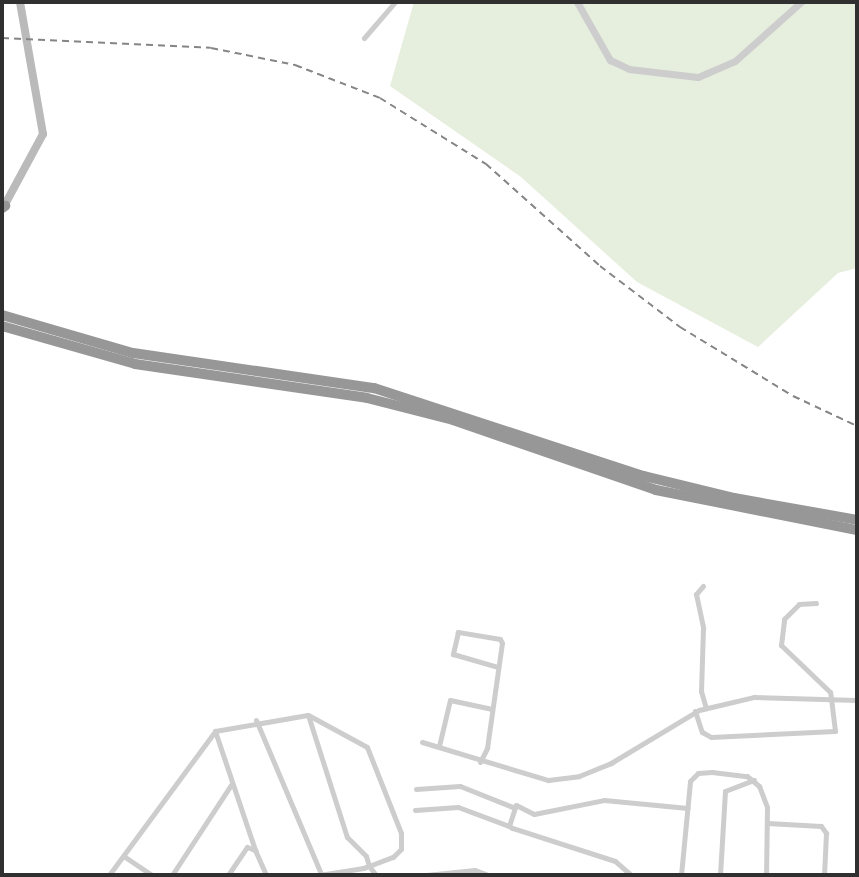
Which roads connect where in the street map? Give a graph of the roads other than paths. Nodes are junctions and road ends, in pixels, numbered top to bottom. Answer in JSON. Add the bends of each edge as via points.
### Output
{"nodes":[{"id":1,"x":20,"y":2,"type":"edge"},
{"id":2,"x":395,"y":2,"type":"edge"},
{"id":3,"x":577,"y":2,"type":"edge"},
{"id":4,"x":801,"y":2,"type":"edge"},
{"id":5,"x":364,"y":38,"type":"dead end"},
{"id":6,"x":3,"y":208,"type":"edge"},
{"id":7,"x":2,"y":315,"type":"edge"},
{"id":8,"x":2,"y":326,"type":"edge"},
{"id":9,"x":16,"y":326,"type":"junction"},
{"id":10,"x":48,"y":337,"type":"junction"},
{"id":11,"x":857,"y":520,"type":"edge"},
{"id":12,"x":857,"y":530,"type":"edge"},
{"id":13,"x":703,"y":586,"type":"dead end"},
{"id":14,"x":816,"y":603,"type":"dead end"},
{"id":15,"x":498,"y":667,"type":"junction"},
{"id":16,"x":834,"y":699,"type":"junction"},
{"id":17,"x":857,"y":700,"type":"edge"},
{"id":18,"x":706,"y":708,"type":"junction"},
{"id":19,"x":492,"y":709,"type":"junction"},
{"id":20,"x":695,"y":711,"type":"junction"},
{"id":21,"x":308,"y":715,"type":"junction"},
{"id":22,"x":256,"y":720,"type":"junction"},
{"id":23,"x":215,"y":731,"type":"junction"},
{"id":24,"x":422,"y":742,"type":"dead end"},
{"id":25,"x":439,"y":747,"type":"junction"},
{"id":26,"x":480,"y":762,"type":"junction"},
{"id":27,"x":754,"y":780,"type":"junction"},
{"id":28,"x":231,"y":785,"type":"junction"},
{"id":29,"x":416,"y":789,"type":"dead end"},
{"id":30,"x":515,"y":808,"type":"junction"},
{"id":31,"x":688,"y":808,"type":"junction"},
{"id":32,"x":415,"y":810,"type":"dead end"},
{"id":33,"x":767,"y":822,"type":"junction"},
{"id":34,"x":509,"y":826,"type":"junction"},
{"id":35,"x":255,"y":850,"type":"junction"},
{"id":36,"x":125,"y":857,"type":"junction"},
{"id":37,"x":369,"y":866,"type":"junction"},
{"id":38,"x":109,"y":875,"type":"edge"},
{"id":39,"x":152,"y":875,"type":"edge"},
{"id":40,"x":172,"y":875,"type":"edge"},
{"id":41,"x":228,"y":875,"type":"edge"},
{"id":42,"x":266,"y":875,"type":"edge"},
{"id":43,"x":320,"y":875,"type":"edge"},
{"id":44,"x":376,"y":875,"type":"edge"},
{"id":45,"x":426,"y":875,"type":"edge"},
{"id":46,"x":488,"y":875,"type":"edge"},
{"id":47,"x":631,"y":875,"type":"edge"},
{"id":48,"x":681,"y":875,"type":"edge"},
{"id":49,"x":720,"y":875,"type":"edge"},
{"id":50,"x":766,"y":875,"type":"edge"},
{"id":51,"x":824,"y":875,"type":"edge"}],
"edges":[{"from":1,"to":6,"type":"main road","via":[[43,134]]},
{"from":2,"to":5,"type":"street"},
{"from":3,"to":4,"type":"street","via":[[610,60],[629,69],[698,77],[735,61]]},
{"from":7,"to":9,"type":"highway"},
{"from":8,"to":9,"type":"highway"},
{"from":9,"to":10,"type":"highway"},
{"from":10,"to":11,"type":"highway","via":[[374,388],[645,476]]},
{"from":10,"to":12,"type":"highway","via":[[135,364],[367,398],[453,420],[656,489]]},
{"from":13,"to":18,"type":"street","via":[[696,594],[703,628],[701,691]]},
{"from":14,"to":16,"type":"street","via":[[799,604],[784,619],[781,645]]},
{"from":15,"to":15,"type":"street","via":[[500,639],[458,632],[453,654]]},
{"from":15,"to":19,"type":"street"},
{"from":16,"to":17,"type":"street"},
{"from":16,"to":18,"type":"street","via":[[754,698]]},
{"from":16,"to":20,"type":"street","via":[[837,729],[829,732],[706,737]]},
{"from":18,"to":20,"type":"street"},
{"from":19,"to":25,"type":"street","via":[[450,700]]},
{"from":19,"to":26,"type":"street","via":[[487,748]]},
{"from":20,"to":26,"type":"street","via":[[579,776],[548,780]]},
{"from":21,"to":22,"type":"street"},
{"from":21,"to":37,"type":"street","via":[[346,837]]},
{"from":21,"to":37,"type":"street","via":[[367,747],[398,822],[401,849]]},
{"from":22,"to":23,"type":"street"},
{"from":22,"to":43,"type":"street"},
{"from":23,"to":28,"type":"street"},
{"from":23,"to":36,"type":"street"},
{"from":24,"to":25,"type":"street"},
{"from":25,"to":26,"type":"street"},
{"from":27,"to":31,"type":"street","via":[[740,774],[698,774],[690,781]]},
{"from":27,"to":33,"type":"street","via":[[765,801]]},
{"from":27,"to":49,"type":"street","via":[[725,791]]},
{"from":28,"to":35,"type":"street"},
{"from":28,"to":40,"type":"street"},
{"from":29,"to":30,"type":"street","via":[[460,786]]},
{"from":30,"to":31,"type":"street","via":[[534,814],[619,799]]},
{"from":30,"to":34,"type":"street"},
{"from":31,"to":48,"type":"street"},
{"from":32,"to":34,"type":"street","via":[[458,807]]},
{"from":33,"to":50,"type":"street"},
{"from":33,"to":51,"type":"street","via":[[821,826],[825,833]]},
{"from":34,"to":47,"type":"street","via":[[576,852],[615,861]]},
{"from":35,"to":41,"type":"street","via":[[247,847]]},
{"from":35,"to":42,"type":"street"},
{"from":36,"to":38,"type":"street"},
{"from":36,"to":39,"type":"street"},
{"from":37,"to":43,"type":"street"},
{"from":37,"to":44,"type":"street"},
{"from":45,"to":46,"type":"street","via":[[475,870]]}]}
